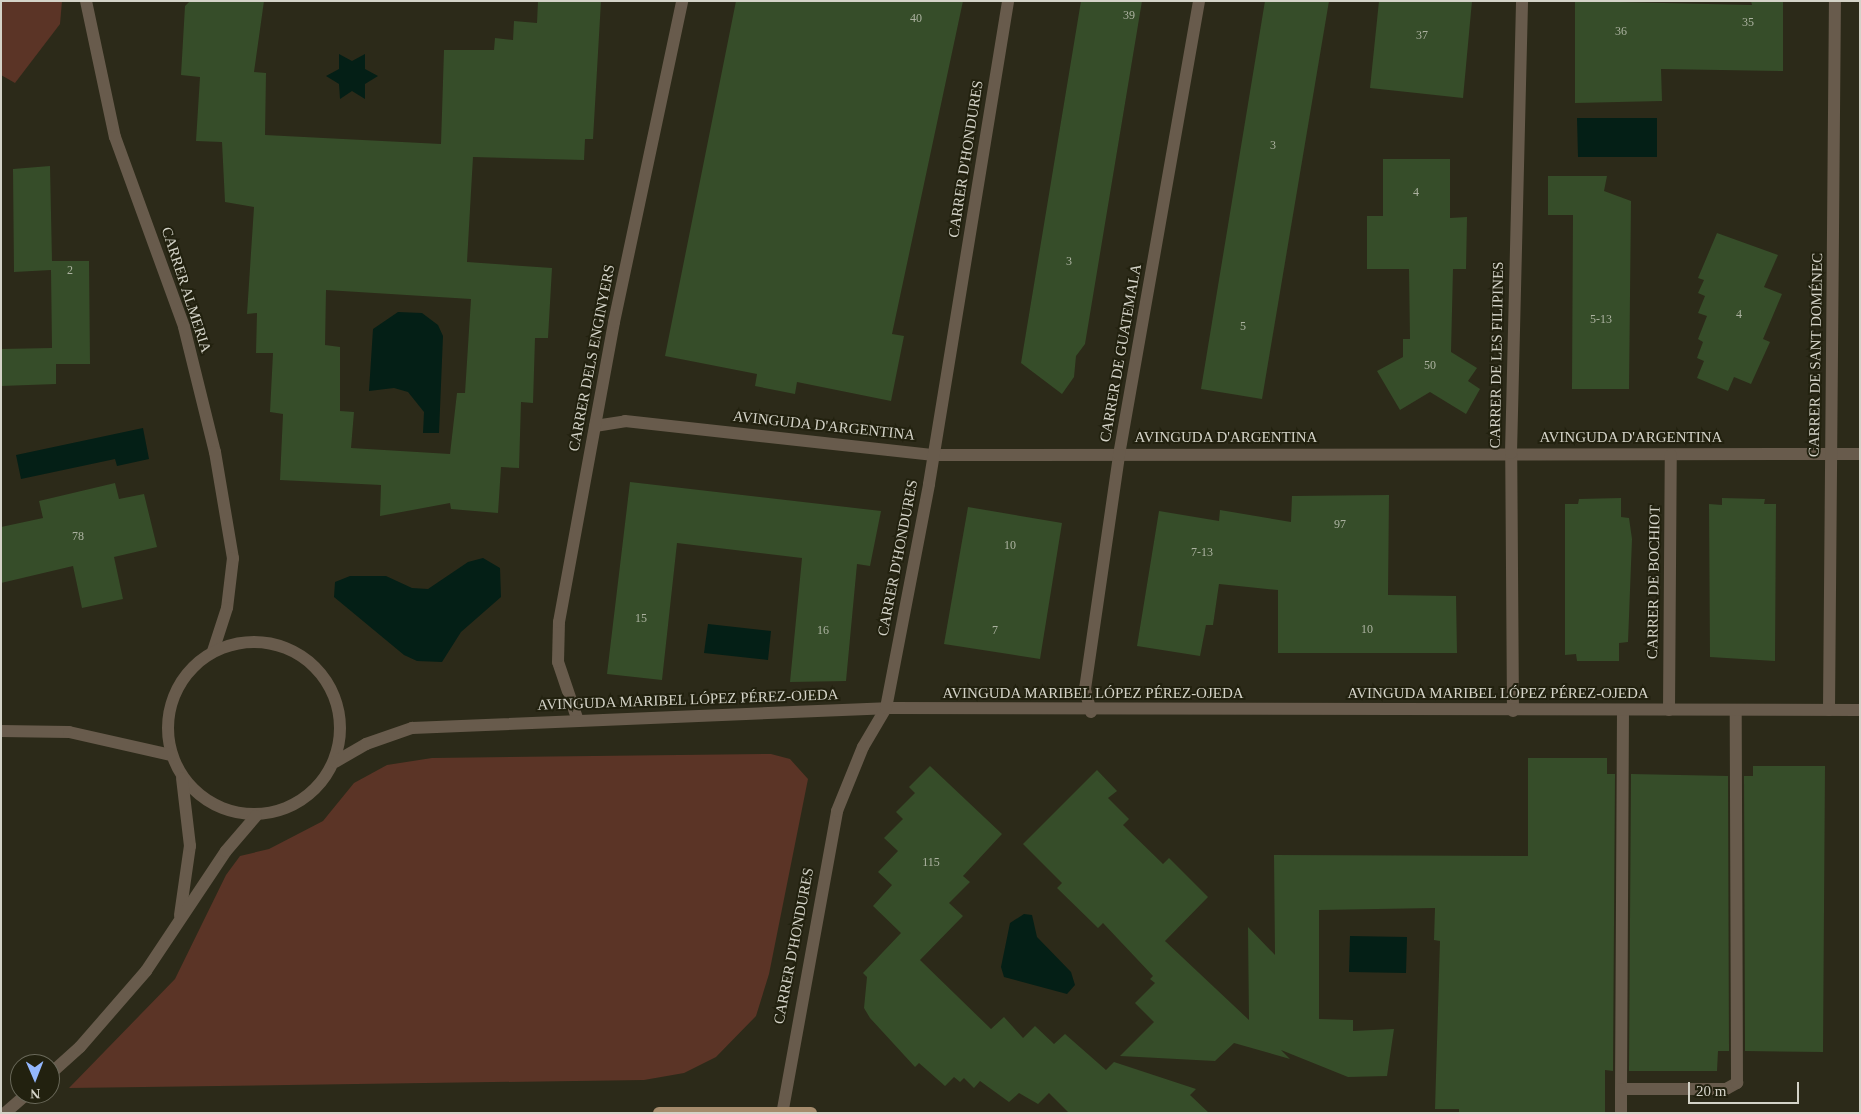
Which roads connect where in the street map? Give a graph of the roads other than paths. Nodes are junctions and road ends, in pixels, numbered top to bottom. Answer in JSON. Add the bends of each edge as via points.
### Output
{"nodes":[{"id":1,"x":86,"y":1,"type":"edge"},
{"id":2,"x":682,"y":1,"type":"edge"},
{"id":3,"x":1008,"y":1,"type":"edge"},
{"id":4,"x":1198,"y":1,"type":"edge"},
{"id":5,"x":1522,"y":1,"type":"edge"},
{"id":6,"x":1835,"y":1,"type":"edge"},
{"id":7,"x":595,"y":426,"type":"junction"},
{"id":8,"x":1511,"y":453,"type":"junction"},
{"id":9,"x":1831,"y":454,"type":"junction"},
{"id":10,"x":1860,"y":454,"type":"edge"},
{"id":11,"x":934,"y":455,"type":"junction"},
{"id":12,"x":1119,"y":455,"type":"junction"},
{"id":13,"x":1671,"y":455,"type":"junction"},
{"id":14,"x":213,"y":651,"type":"junction"},
{"id":15,"x":886,"y":708,"type":"junction"},
{"id":16,"x":1513,"y":710,"type":"junction"},
{"id":17,"x":1624,"y":710,"type":"junction"},
{"id":18,"x":1669,"y":710,"type":"junction"},
{"id":19,"x":1736,"y":710,"type":"junction"},
{"id":20,"x":1829,"y":710,"type":"junction"},
{"id":21,"x":1860,"y":710,"type":"edge"},
{"id":22,"x":1091,"y":712,"type":"junction"},
{"id":23,"x":578,"y":721,"type":"junction"},
{"id":24,"x":1,"y":731,"type":"edge"},
{"id":25,"x":170,"y":755,"type":"junction"},
{"id":26,"x":334,"y":762,"type":"junction"},
{"id":27,"x":182,"y":778,"type":"junction"},
{"id":28,"x":256,"y":816,"type":"junction"},
{"id":29,"x":179,"y":918,"type":"junction"},
{"id":30,"x":60,"y":1065,"type":"edge"},
{"id":31,"x":1621,"y":1089,"type":"junction"},
{"id":32,"x":15,"y":1104,"type":"edge"},
{"id":33,"x":783,"y":1109,"type":"junction"},
{"id":34,"x":5,"y":1113,"type":"edge"},
{"id":35,"x":659,"y":1113,"type":"edge"},
{"id":36,"x":811,"y":1113,"type":"edge"},
{"id":37,"x":1621,"y":1113,"type":"edge"}],
"edges":[{"from":1,"to":14,"type":"street","name":"CARRER ALMERIA","via":[[115,137],[184,326],[215,452],[233,558],[227,608]]},
{"from":2,"to":7,"type":"street","name":"CARRER DELS ENGINYERS"},
{"from":3,"to":11,"type":"street","name":"CARRER D'HONDURES"},
{"from":4,"to":12,"type":"street","name":"CARRER DE GUATEMALA"},
{"from":5,"to":8,"type":"street","name":"CARRER DE LES FILIPINES"},
{"from":6,"to":9,"type":"street","name":"CARRER DE SANT DOMÉNEC"},
{"from":7,"to":11,"type":"street","name":"AVINGUDA D'ARGENTINA","via":[[625,421]]},
{"from":7,"to":23,"type":"street","name":"CARRER DELS ENGINYERS","via":[[558,622],[558,662]]},
{"from":8,"to":12,"type":"street","name":"AVINGUDA D'ARGENTINA"},
{"from":8,"to":13,"type":"street","name":"AVINGUDA D'ARGENTINA"},
{"from":8,"to":16,"type":"street","name":"CARRER DE LES FILIPINES"},
{"from":9,"to":10,"type":"street","name":"AVINGUDA D'ARGENTINA"},
{"from":9,"to":13,"type":"street","name":"AVINGUDA D'ARGENTINA"},
{"from":9,"to":20,"type":"street","name":"CARRER DE SANT DOMÉNEC"},
{"from":11,"to":12,"type":"street","name":"AVINGUDA D'ARGENTINA"},
{"from":11,"to":15,"type":"street","name":"CARRER D'HONDURES"},
{"from":12,"to":22,"type":"street","name":"CARRER DE GUATEMALA","via":[[1085,690]]},
{"from":13,"to":18,"type":"street","name":"CARRER DE BOCHIOT"},
{"from":14,"to":25,"type":"street","via":[[189,670],[173,696],[166,725]]},
{"from":14,"to":26,"type":"street","via":[[247,642],[283,646],[313,664],[334,693],[341,727]]},
{"from":15,"to":22,"type":"street","name":"AVINGUDA MARIBEL LÓPEZ PÉREZ-OJEDA"},
{"from":15,"to":23,"type":"street","name":"AVINGUDA MARIBEL LÓPEZ PÉREZ-OJEDA"},
{"from":15,"to":33,"type":"street","name":"CARRER D'HONDURES","via":[[862,747],[837,811]]},
{"from":16,"to":17,"type":"street","name":"AVINGUDA MARIBEL LÓPEZ PÉREZ-OJEDA"},
{"from":16,"to":22,"type":"street","name":"AVINGUDA MARIBEL LÓPEZ PÉREZ-OJEDA"},
{"from":17,"to":18,"type":"street","name":"AVINGUDA MARIBEL LÓPEZ PÉREZ-OJEDA"},
{"from":17,"to":31,"type":"street"},
{"from":18,"to":19,"type":"street","name":"AVINGUDA MARIBEL LÓPEZ PÉREZ-OJEDA"},
{"from":19,"to":20,"type":"street","name":"AVINGUDA MARIBEL LÓPEZ PÉREZ-OJEDA"},
{"from":19,"to":31,"type":"street","via":[[1737,1083],[1726,1089]]},
{"from":20,"to":21,"type":"street","name":"AVINGUDA MARIBEL LÓPEZ PÉREZ-OJEDA"},
{"from":23,"to":26,"type":"street","name":"AVINGUDA MARIBEL LÓPEZ PÉREZ-OJEDA","via":[[412,728],[366,744]]},
{"from":24,"to":25,"type":"street","via":[[69,732]]},
{"from":25,"to":27,"type":"street"},
{"from":26,"to":28,"type":"street","via":[[316,790],[289,808]]},
{"from":27,"to":28,"type":"street","via":[[200,797],[223,810]]},
{"from":27,"to":29,"type":"street","via":[[190,846]]},
{"from":28,"to":29,"type":"street","via":[[226,851]]},
{"from":29,"to":30,"type":"street","via":[[146,971],[80,1047]]},
{"from":31,"to":37,"type":"street"},
{"from":32,"to":34,"type":"street"},
{"from":33,"to":35,"type":"main road"},
{"from":33,"to":36,"type":"main road"}]}
